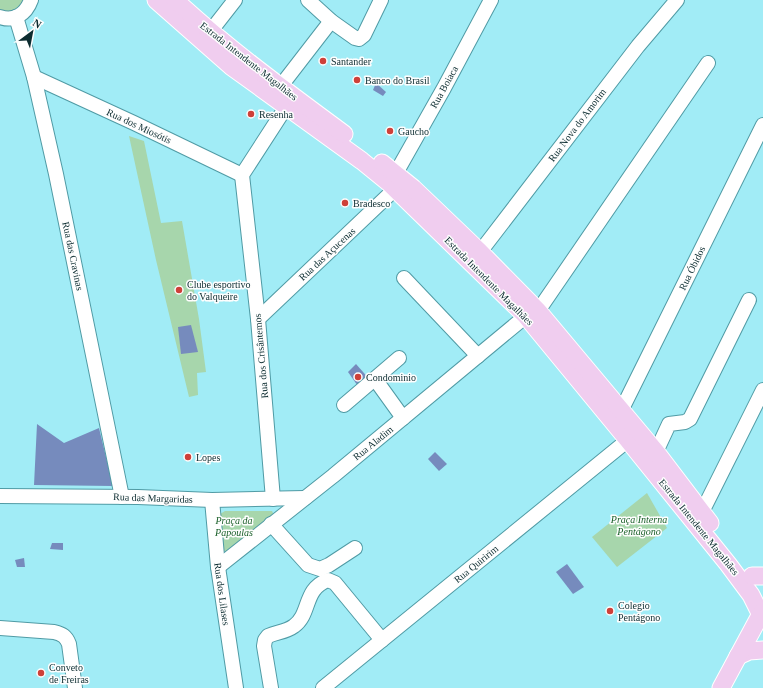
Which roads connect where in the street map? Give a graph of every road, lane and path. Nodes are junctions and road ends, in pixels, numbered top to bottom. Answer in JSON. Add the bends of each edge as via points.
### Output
{"nodes":[{"id":1,"x":31,"y":0,"type":"edge"},
{"id":2,"x":156,"y":0,"type":"edge"},
{"id":3,"x":175,"y":0,"type":"edge"},
{"id":4,"x":235,"y":0,"type":"edge"},
{"id":5,"x":308,"y":0,"type":"edge"},
{"id":6,"x":381,"y":0,"type":"edge"},
{"id":7,"x":491,"y":0,"type":"edge"},
{"id":8,"x":677,"y":0,"type":"edge"},
{"id":9,"x":0,"y":17,"type":"edge"},
{"id":10,"x":16,"y":17,"type":"junction"},
{"id":11,"x":331,"y":21,"type":"junction"},
{"id":12,"x":210,"y":32,"type":"junction"},
{"id":13,"x":708,"y":63,"type":"dead end"},
{"id":14,"x":34,"y":77,"type":"junction"},
{"id":15,"x":280,"y":87,"type":"junction"},
{"id":16,"x":286,"y":107,"type":"junction"},
{"id":17,"x":763,"y":125,"type":"edge"},
{"id":18,"x":759,"y":147,"type":"edge"},
{"id":19,"x":242,"y":175,"type":"junction"},
{"id":20,"x":395,"y":181,"type":"junction"},
{"id":21,"x":480,"y":252,"type":"junction"},
{"id":22,"x":404,"y":278,"type":"dead end"},
{"id":23,"x":749,"y":300,"type":"dead end"},
{"id":24,"x":532,"y":313,"type":"junction"},
{"id":25,"x":258,"y":318,"type":"junction"},
{"id":26,"x":478,"y":356,"type":"junction"},
{"id":27,"x":399,"y":358,"type":"dead end"},
{"id":28,"x":375,"y":379,"type":"junction"},
{"id":29,"x":763,"y":390,"type":"edge"},
{"id":30,"x":344,"y":405,"type":"dead end"},
{"id":31,"x":621,"y":411,"type":"junction"},
{"id":32,"x":403,"y":418,"type":"junction"},
{"id":33,"x":628,"y":440,"type":"junction"},
{"id":34,"x":656,"y":452,"type":"junction"},
{"id":35,"x":0,"y":496,"type":"edge"},
{"id":36,"x":122,"y":497,"type":"junction"},
{"id":37,"x":305,"y":498,"type":"junction"},
{"id":38,"x":273,"y":499,"type":"junction"},
{"id":39,"x":212,"y":500,"type":"junction"},
{"id":40,"x":702,"y":512,"type":"junction"},
{"id":41,"x":271,"y":524,"type":"junction"},
{"id":42,"x":355,"y":548,"type":"dead end"},
{"id":43,"x":218,"y":567,"type":"junction"},
{"id":44,"x":757,"y":576,"type":"edge"},
{"id":45,"x":763,"y":594,"type":"edge"},
{"id":46,"x":762,"y":614,"type":"edge"},
{"id":47,"x":0,"y":628,"type":"edge"},
{"id":48,"x":382,"y":640,"type":"junction"},
{"id":49,"x":763,"y":650,"type":"edge"},
{"id":50,"x":738,"y":656,"type":"junction"},
{"id":51,"x":75,"y":688,"type":"edge"},
{"id":52,"x":236,"y":688,"type":"edge"},
{"id":53,"x":271,"y":688,"type":"edge"},
{"id":54,"x":323,"y":688,"type":"edge"},
{"id":55,"x":720,"y":688,"type":"edge"}],
"edges":[{"from":1,"to":10,"type":"street","via":[[26,10]]},
{"from":2,"to":16,"type":"main road","name":"Estrada Intendente Magalhães","via":[[224,60]]},
{"from":3,"to":12,"type":"main road","name":"Estrada Intendente Magalhães"},
{"from":4,"to":12,"type":"street"},
{"from":5,"to":11,"type":"street"},
{"from":6,"to":11,"type":"street","via":[[364,35],[359,39]]},
{"from":7,"to":20,"type":"street","name":"Rua Boiaca"},
{"from":8,"to":21,"type":"street","name":"Rua Nova do Amorim","via":[[638,46]]},
{"from":9,"to":10,"type":"street"},
{"from":10,"to":14,"type":"street","name":"Rua das Cravinas"},
{"from":11,"to":15,"type":"street"},
{"from":12,"to":15,"type":"main road","name":"Estrada Intendente Magalhães"},
{"from":13,"to":24,"type":"street","name":"Rua Aladim"},
{"from":14,"to":19,"type":"street","name":"Rua dos Miosótis"},
{"from":14,"to":36,"type":"street","name":"Rua das Cravinas"},
{"from":15,"to":20,"type":"main road","name":"Estrada Intendente Magalhães"},
{"from":16,"to":19,"type":"street"},
{"from":16,"to":20,"type":"main road","name":"Estrada Intendente Magalhães"},
{"from":17,"to":18,"type":"street","name":"Rua Óbidos"},
{"from":18,"to":31,"type":"street","name":"Rua Óbidos","via":[[734,183]]},
{"from":19,"to":25,"type":"street","name":"Rua dos Crisântemos"},
{"from":20,"to":21,"type":"main road","name":"Estrada Intendente Magalhães"},
{"from":20,"to":24,"type":"main road","name":"Estrada Intendente Magalhães"},
{"from":20,"to":25,"type":"street","name":"Rua das Açucenas"},
{"from":21,"to":24,"type":"main road","name":"Estrada Intendente Magalhães"},
{"from":22,"to":26,"type":"street"},
{"from":23,"to":34,"type":"street","via":[[690,419],[670,424]]},
{"from":24,"to":26,"type":"street","name":"Rua Aladim"},
{"from":24,"to":31,"type":"main road","name":"Estrada Intendente Magalhães"},
{"from":24,"to":33,"type":"main road","name":"Estrada Intendente Magalhães"},
{"from":25,"to":38,"type":"street","name":"Rua dos Crisântemos"},
{"from":26,"to":32,"type":"street","name":"Rua Aladim"},
{"from":27,"to":28,"type":"street"},
{"from":28,"to":30,"type":"street"},
{"from":28,"to":32,"type":"street"},
{"from":29,"to":40,"type":"street"},
{"from":31,"to":34,"type":"main road","name":"Estrada Intendente Magalhães"},
{"from":32,"to":37,"type":"street","name":"Rua Aladim"},
{"from":33,"to":46,"type":"main road","name":"Estrada Intendente Magalhães","via":[[737,575]]},
{"from":33,"to":48,"type":"street","name":"Rua Quiririm"},
{"from":34,"to":40,"type":"main road","name":"Estrada Intendente Magalhães"},
{"from":35,"to":36,"type":"street","name":"Rua das Margaridas"},
{"from":36,"to":39,"type":"street","name":"Rua das Margaridas"},
{"from":37,"to":38,"type":"street","name":"Rua das Margaridas"},
{"from":37,"to":41,"type":"street","name":"Rua Aladim"},
{"from":38,"to":39,"type":"street","name":"Rua das Margaridas"},
{"from":39,"to":43,"type":"street","name":"Rua dos Lilases"},
{"from":40,"to":44,"type":"main road","name":"Estrada Intendente Magalhães"},
{"from":41,"to":42,"type":"street","via":[[308,565],[320,569]]},
{"from":41,"to":43,"type":"street","name":"Rua Aladim"},
{"from":43,"to":52,"type":"street","name":"Rua dos Lilases"},
{"from":44,"to":45,"type":"main road","name":"Estrada Intendente Magalhães"},
{"from":46,"to":50,"type":"main road"},
{"from":47,"to":51,"type":"street","via":[[61,633],[69,644]]},
{"from":48,"to":53,"type":"street","via":[[335,583],[325,581],[311,593],[300,620],[286,631],[268,636],[265,640]]},
{"from":48,"to":54,"type":"street","name":"Rua Quiririm"},
{"from":49,"to":50,"type":"main road","via":[[748,651]]},
{"from":50,"to":55,"type":"main road"}]}
